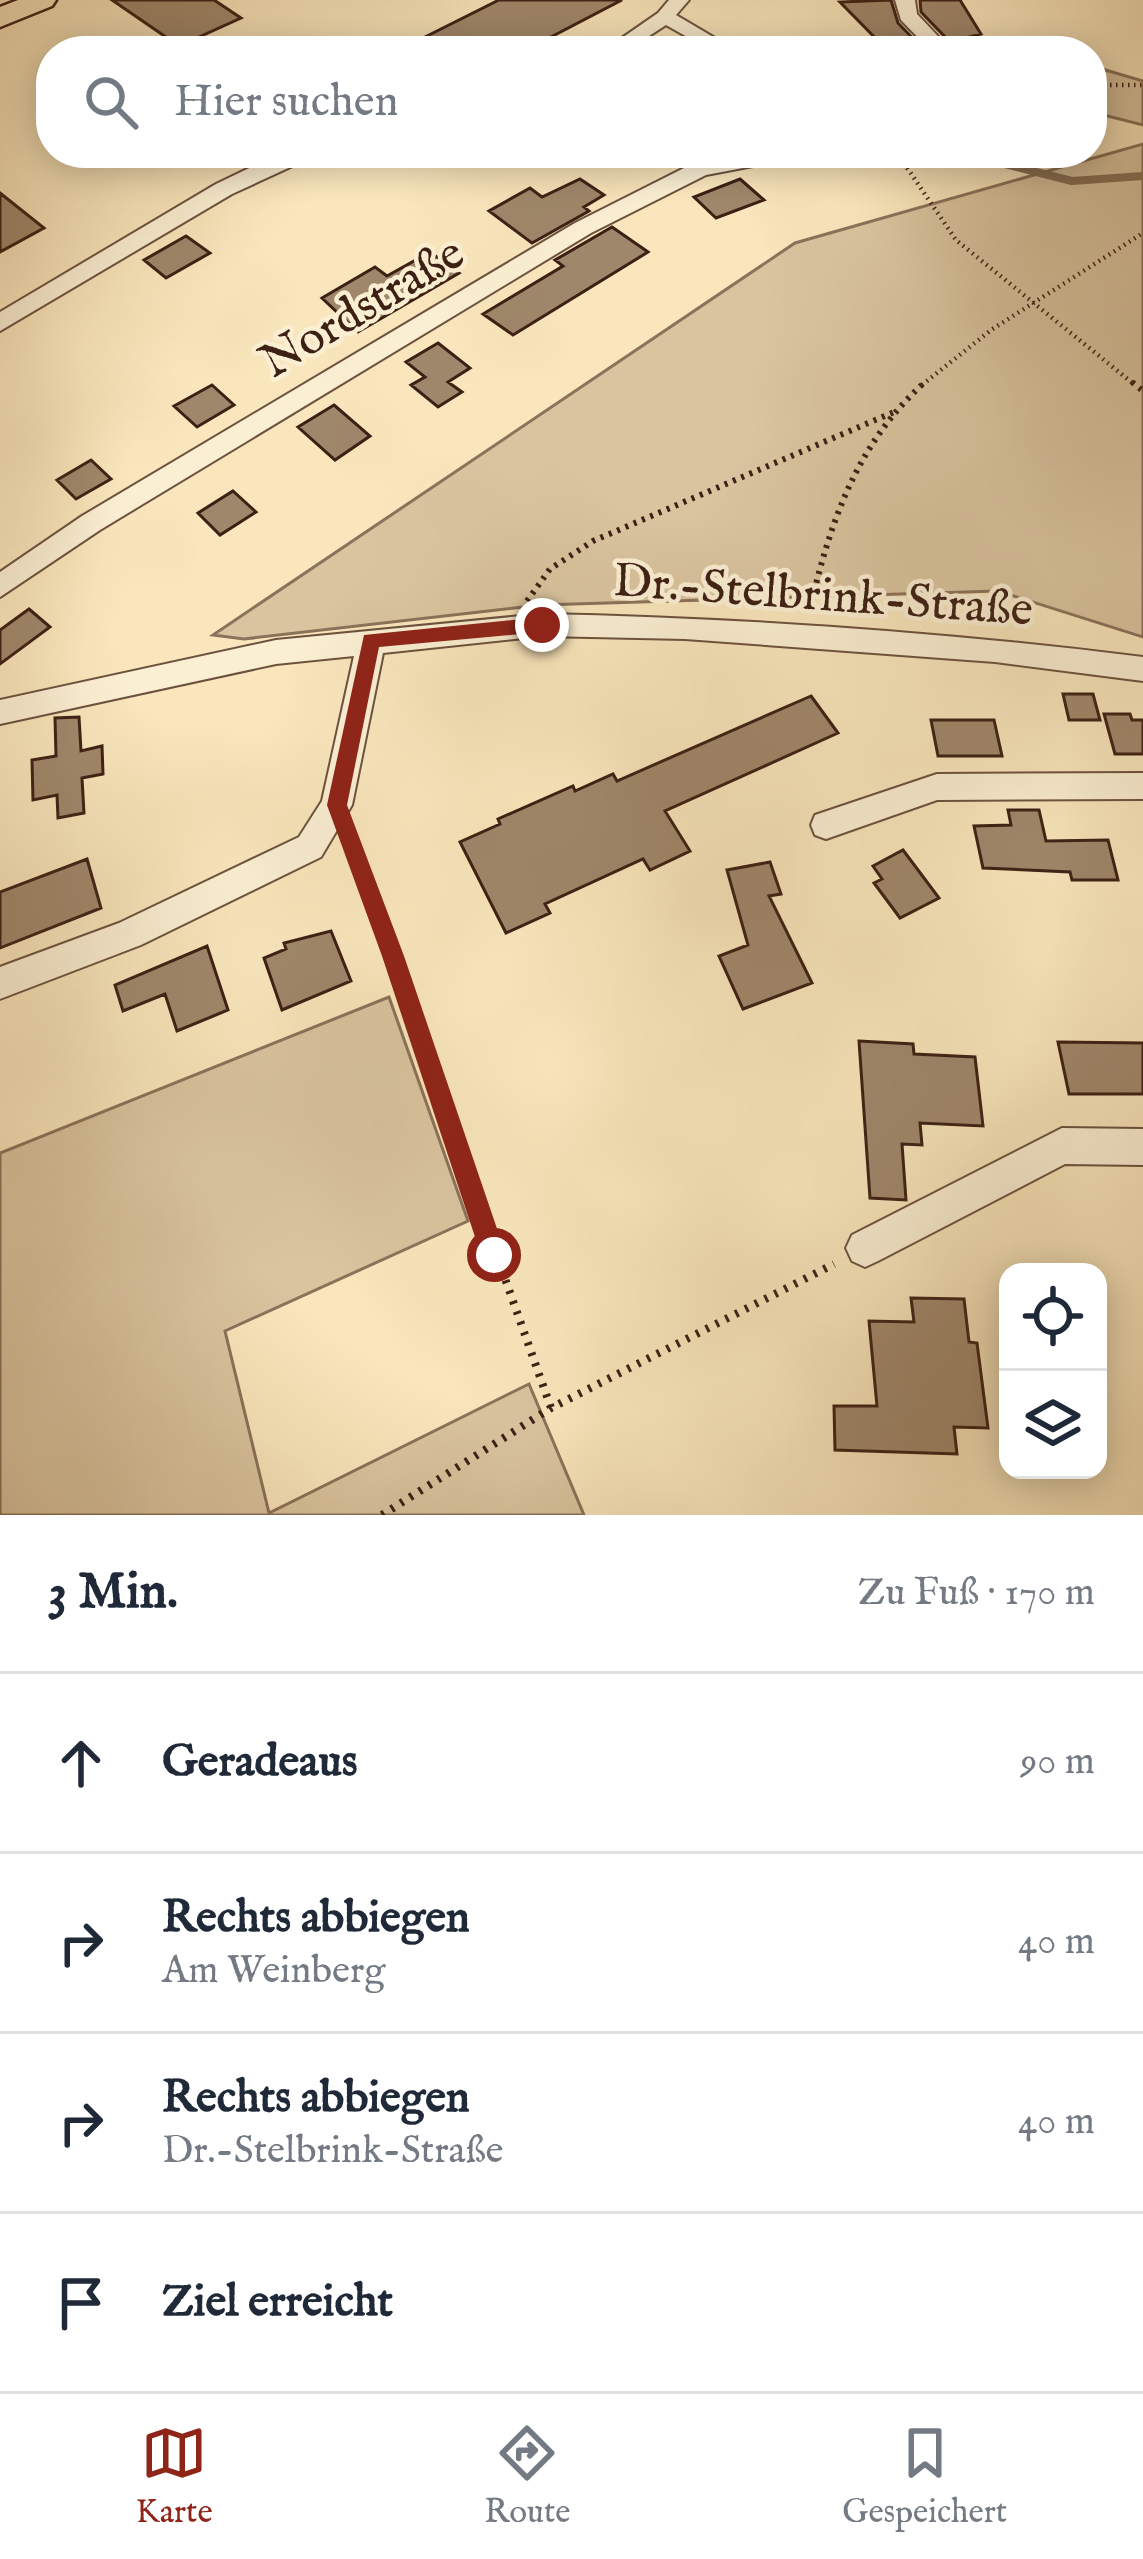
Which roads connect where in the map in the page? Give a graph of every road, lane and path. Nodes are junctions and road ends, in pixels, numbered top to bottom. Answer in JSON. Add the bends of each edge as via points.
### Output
{"nodes":[{"id":1,"x":42,"y":0,"type":"edge"},
{"id":2,"x":905,"y":0,"type":"edge"},
{"id":3,"x":672,"y":8,"type":"edge"},
{"id":4,"x":0,"y":18,"type":"edge"},
{"id":5,"x":634,"y":36,"type":"edge"},
{"id":6,"x":708,"y":36,"type":"edge"},
{"id":7,"x":927,"y":36,"type":"edge"},
{"id":8,"x":1107,"y":85,"type":"edge"},
{"id":9,"x":1143,"y":85,"type":"edge"},
{"id":10,"x":268,"y":168,"type":"edge"},
{"id":11,"x":706,"y":168,"type":"edge"},
{"id":12,"x":907,"y":168,"type":"edge"},
{"id":13,"x":1143,"y":233,"type":"edge"},
{"id":14,"x":1037,"y":302,"type":"junction"},
{"id":15,"x":0,"y":323,"type":"edge"},
{"id":16,"x":1143,"y":391,"type":"edge"},
{"id":17,"x":898,"y":411,"type":"junction"},
{"id":18,"x":0,"y":586,"type":"edge"},
{"id":19,"x":507,"y":628,"type":"junction"},
{"id":20,"x":804,"y":637,"type":"junction"},
{"id":21,"x":371,"y":640,"type":"junction"},
{"id":22,"x":1143,"y":669,"type":"edge"},
{"id":23,"x":0,"y":712,"type":"edge"},
{"id":24,"x":1143,"y":786,"type":"edge"},
{"id":25,"x":337,"y":805,"type":"junction"},
{"id":26,"x":826,"y":825,"type":"dead end"},
{"id":27,"x":0,"y":983,"type":"edge"},
{"id":28,"x":1143,"y":1147,"type":"edge"},
{"id":29,"x":865,"y":1248,"type":"joint"},
{"id":30,"x":551,"y":1408,"type":"junction"},
{"id":31,"x":382,"y":1515,"type":"edge"}],
"edges":[{"from":1,"to":4,"type":"main road"},
{"from":2,"to":7,"type":"street"},
{"from":3,"to":5,"type":"street"},
{"from":3,"to":6,"type":"street"},
{"from":8,"to":9,"type":"path"},
{"from":10,"to":15,"type":"street"},
{"from":11,"to":18,"type":"street","name":"Nordstraße","via":[[583,228],[91,523]]},
{"from":12,"to":14,"type":"path","via":[[956,240]]},
{"from":13,"to":14,"type":"path"},
{"from":14,"to":16,"type":"path"},
{"from":14,"to":17,"type":"path"},
{"from":17,"to":19,"type":"path","via":[[593,541],[550,569]]},
{"from":17,"to":20,"type":"path","via":[[864,453],[825,540]]},
{"from":19,"to":20,"type":"street","name":"Dr.-Stelbrink-Straße"},
{"from":19,"to":21,"type":"street","name":"Dr.-Stelbrink-Straße"},
{"from":20,"to":22,"type":"street","name":"Dr.-Stelbrink-Straße"},
{"from":21,"to":23,"type":"street","name":"Dr.-Stelbrink-Straße","via":[[276,652]]},
{"from":21,"to":25,"type":"street"},
{"from":24,"to":26,"type":"street","via":[[937,788]]},
{"from":25,"to":27,"type":"street","via":[[310,847],[241,884]]},
{"from":25,"to":30,"type":"path"},
{"from":28,"to":29,"type":"street","via":[[1062,1146]]},
{"from":29,"to":30,"type":"path"},
{"from":30,"to":31,"type":"path"}]}
